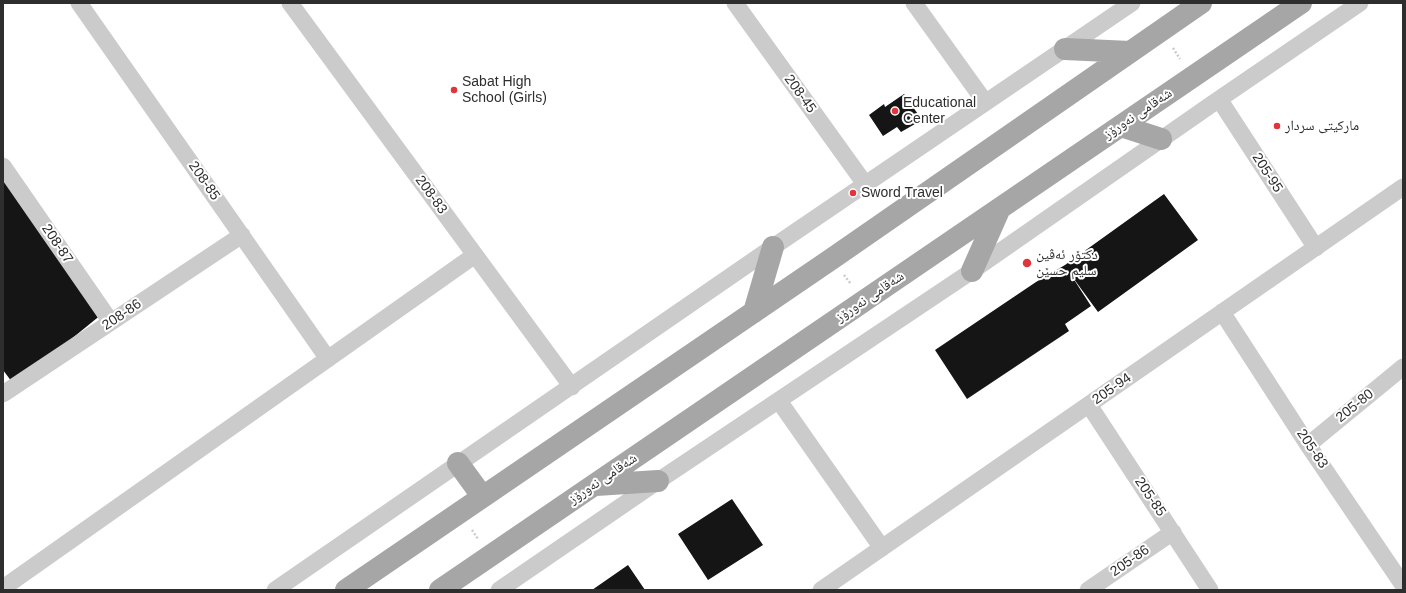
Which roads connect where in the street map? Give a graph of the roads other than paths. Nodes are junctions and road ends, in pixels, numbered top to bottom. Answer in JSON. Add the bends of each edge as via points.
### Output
{"nodes":[{"id":1,"x":79,"y":3,"type":"edge"},
{"id":2,"x":290,"y":3,"type":"edge"},
{"id":3,"x":735,"y":3,"type":"edge"},
{"id":4,"x":914,"y":3,"type":"edge"},
{"id":5,"x":1132,"y":3,"type":"edge"},
{"id":6,"x":1201,"y":3,"type":"edge"},
{"id":7,"x":1301,"y":3,"type":"edge"},
{"id":8,"x":1360,"y":3,"type":"edge"},
{"id":9,"x":1065,"y":49,"type":"junction"},
{"id":10,"x":1130,"y":52,"type":"junction"},
{"id":11,"x":1219,"y":99,"type":"junction"},
{"id":12,"x":985,"y":102,"type":"junction"},
{"id":13,"x":1121,"y":126,"type":"junction"},
{"id":14,"x":1161,"y":139,"type":"junction"},
{"id":15,"x":3,"y":166,"type":"edge"},
{"id":16,"x":865,"y":184,"type":"junction"},
{"id":17,"x":1403,"y":187,"type":"edge"},
{"id":18,"x":1000,"y":208,"type":"junction"},
{"id":19,"x":242,"y":235,"type":"junction"},
{"id":20,"x":773,"y":247,"type":"junction"},
{"id":21,"x":1316,"y":248,"type":"junction"},
{"id":22,"x":475,"y":255,"type":"junction"},
{"id":23,"x":972,"y":271,"type":"junction"},
{"id":24,"x":754,"y":312,"type":"junction"},
{"id":25,"x":1222,"y":312,"type":"junction"},
{"id":26,"x":110,"y":322,"type":"junction"},
{"id":27,"x":328,"y":359,"type":"junction"},
{"id":28,"x":1403,"y":367,"type":"edge"},
{"id":29,"x":572,"y":387,"type":"junction"},
{"id":30,"x":3,"y":394,"type":"edge"},
{"id":31,"x":779,"y":401,"type":"junction"},
{"id":32,"x":1088,"y":405,"type":"junction"},
{"id":33,"x":1308,"y":444,"type":"junction"},
{"id":34,"x":458,"y":463,"type":"junction"},
{"id":35,"x":658,"y":481,"type":"junction"},
{"id":36,"x":595,"y":485,"type":"junction"},
{"id":37,"x":482,"y":496,"type":"junction"},
{"id":38,"x":1173,"y":532,"type":"junction"},
{"id":39,"x":882,"y":548,"type":"junction"},
{"id":40,"x":1403,"y":585,"type":"edge"},
{"id":41,"x":3,"y":588,"type":"edge"},
{"id":42,"x":276,"y":590,"type":"edge"},
{"id":43,"x":346,"y":590,"type":"edge"},
{"id":44,"x":440,"y":590,"type":"edge"},
{"id":45,"x":499,"y":590,"type":"edge"},
{"id":46,"x":821,"y":590,"type":"edge"},
{"id":47,"x":1088,"y":590,"type":"edge"},
{"id":48,"x":1210,"y":590,"type":"edge"}],
"edges":[{"from":1,"to":19,"type":"street","name":"208-85"},
{"from":2,"to":22,"type":"street","name":"208-83"},
{"from":3,"to":16,"type":"street","name":"208-45"},
{"from":4,"to":12,"type":"street"},
{"from":5,"to":9,"type":"street"},
{"from":6,"to":10,"type":"main road"},
{"from":7,"to":13,"type":"main road","name":"شەقامی نەورۆز"},
{"from":8,"to":11,"type":"street"},
{"from":9,"to":10,"type":"main road"},
{"from":9,"to":12,"type":"street"},
{"from":10,"to":24,"type":"main road"},
{"from":11,"to":14,"type":"street"},
{"from":11,"to":21,"type":"street","name":"205-95"},
{"from":12,"to":16,"type":"street"},
{"from":13,"to":14,"type":"main road"},
{"from":13,"to":18,"type":"main road","name":"شەقامی نەورۆز"},
{"from":14,"to":23,"type":"street"},
{"from":15,"to":26,"type":"street","name":"208-87"},
{"from":16,"to":20,"type":"street"},
{"from":17,"to":21,"type":"street","name":"205-94"},
{"from":18,"to":23,"type":"main road"},
{"from":18,"to":36,"type":"main road","name":"شەقامی نەورۆز"},
{"from":19,"to":26,"type":"street","name":"208-86"},
{"from":19,"to":27,"type":"street","name":"208-85"},
{"from":20,"to":24,"type":"main road"},
{"from":20,"to":29,"type":"street"},
{"from":21,"to":25,"type":"street","name":"205-94"},
{"from":22,"to":27,"type":"street"},
{"from":22,"to":29,"type":"street","name":"208-83"},
{"from":23,"to":31,"type":"street"},
{"from":24,"to":37,"type":"main road"},
{"from":25,"to":32,"type":"street","name":"205-94"},
{"from":25,"to":33,"type":"street","name":"205-83"},
{"from":26,"to":30,"type":"street","name":"208-86"},
{"from":27,"to":41,"type":"street"},
{"from":28,"to":33,"type":"street","name":"205-80"},
{"from":29,"to":34,"type":"street"},
{"from":31,"to":35,"type":"street"},
{"from":31,"to":39,"type":"street"},
{"from":32,"to":38,"type":"street","name":"205-85"},
{"from":32,"to":39,"type":"street","name":"205-94"},
{"from":33,"to":40,"type":"street","name":"205-83"},
{"from":34,"to":37,"type":"main road"},
{"from":34,"to":42,"type":"street"},
{"from":35,"to":36,"type":"main road"},
{"from":35,"to":45,"type":"street"},
{"from":36,"to":44,"type":"main road","name":"شەقامی نەورۆز"},
{"from":37,"to":43,"type":"main road"},
{"from":38,"to":47,"type":"street","name":"205-86"},
{"from":38,"to":48,"type":"street","name":"205-85"},
{"from":39,"to":46,"type":"street","name":"205-94"}]}
